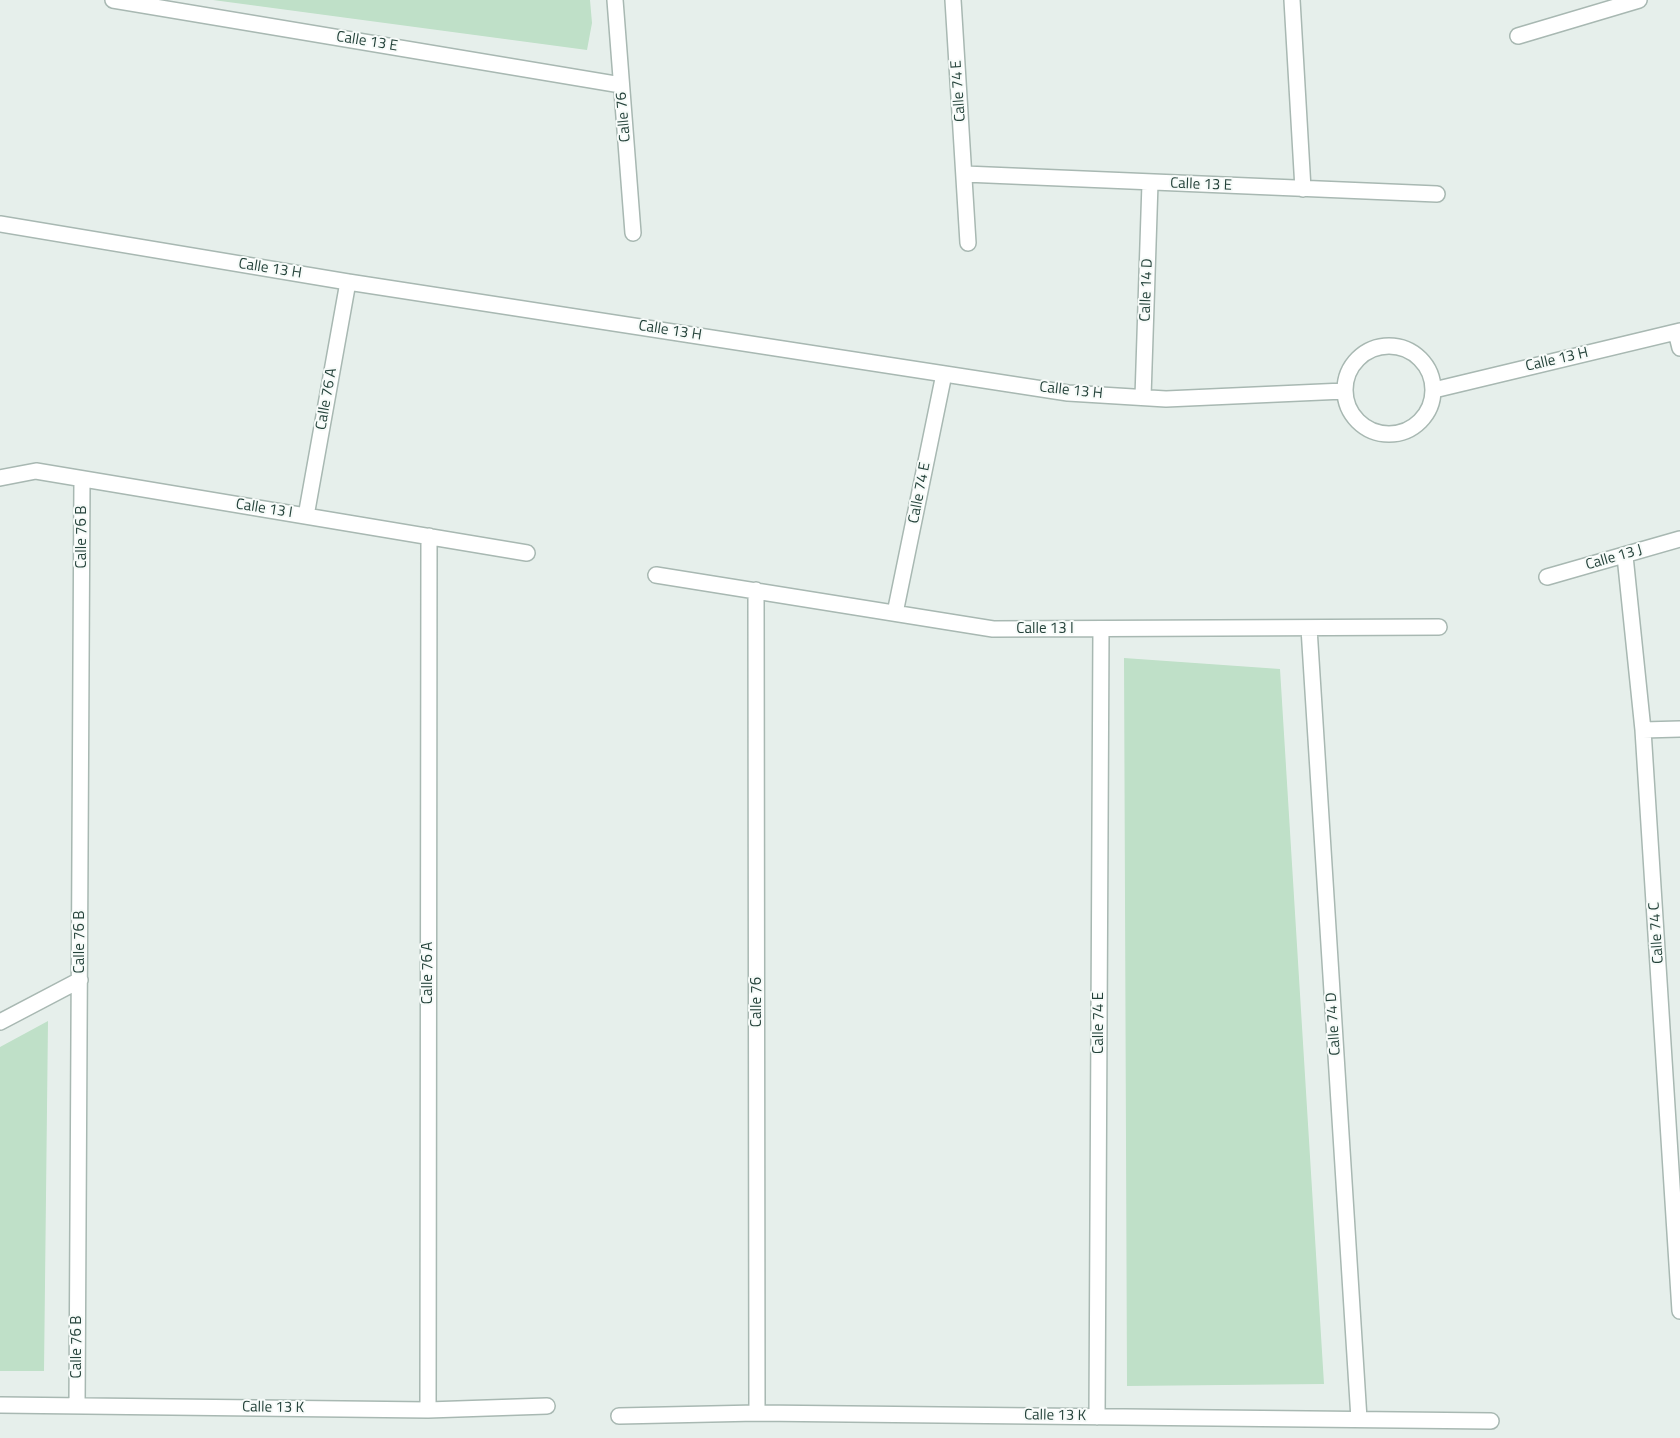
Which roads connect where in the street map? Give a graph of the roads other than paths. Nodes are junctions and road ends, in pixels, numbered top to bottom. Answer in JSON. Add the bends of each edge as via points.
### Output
{"nodes":[{"id":1,"x":113,"y":0,"type":"edge"},
{"id":2,"x":615,"y":0,"type":"edge"},
{"id":3,"x":953,"y":0,"type":"edge"},
{"id":4,"x":1292,"y":0,"type":"edge"},
{"id":5,"x":1639,"y":0,"type":"edge"},
{"id":6,"x":1602,"y":5,"type":"edge"},
{"id":7,"x":1518,"y":36,"type":"dead end"},
{"id":8,"x":622,"y":85,"type":"junction"},
{"id":9,"x":965,"y":174,"type":"junction"},
{"id":10,"x":1150,"y":183,"type":"junction"},
{"id":11,"x":1303,"y":189,"type":"junction"},
{"id":12,"x":1437,"y":194,"type":"dead end"},
{"id":13,"x":0,"y":224,"type":"edge"},
{"id":14,"x":634,"y":233,"type":"dead end"},
{"id":15,"x":968,"y":243,"type":"dead end"},
{"id":16,"x":348,"y":282,"type":"junction"},
{"id":17,"x":1678,"y":332,"type":"edge"},
{"id":18,"x":1680,"y":348,"type":"edge"},
{"id":19,"x":944,"y":374,"type":"junction"},
{"id":20,"x":1434,"y":390,"type":"junction"},
{"id":21,"x":1344,"y":391,"type":"junction"},
{"id":22,"x":1143,"y":397,"type":"junction"},
{"id":23,"x":0,"y":478,"type":"edge"},
{"id":24,"x":82,"y":479,"type":"junction"},
{"id":25,"x":306,"y":516,"type":"junction"},
{"id":26,"x":429,"y":536,"type":"junction"},
{"id":27,"x":1680,"y":539,"type":"edge"},
{"id":28,"x":528,"y":553,"type":"dead end"},
{"id":29,"x":1625,"y":556,"type":"junction"},
{"id":30,"x":656,"y":575,"type":"dead end"},
{"id":31,"x":1547,"y":577,"type":"dead end"},
{"id":32,"x":756,"y":590,"type":"junction"},
{"id":33,"x":895,"y":613,"type":"junction"},
{"id":34,"x":1438,"y":627,"type":"dead end"},
{"id":35,"x":1310,"y":628,"type":"junction"},
{"id":36,"x":1101,"y":629,"type":"junction"},
{"id":37,"x":1680,"y":729,"type":"edge"},
{"id":38,"x":1643,"y":730,"type":"junction"},
{"id":39,"x":80,"y":980,"type":"junction"},
{"id":40,"x":0,"y":1022,"type":"edge"},
{"id":41,"x":1673,"y":1078,"type":"edge"},
{"id":42,"x":1680,"y":1311,"type":"edge"},
{"id":43,"x":0,"y":1405,"type":"edge"},
{"id":44,"x":77,"y":1406,"type":"junction"},
{"id":45,"x":547,"y":1406,"type":"dead end"},
{"id":46,"x":428,"y":1410,"type":"junction"},
{"id":47,"x":757,"y":1413,"type":"junction"},
{"id":48,"x":619,"y":1416,"type":"dead end"},
{"id":49,"x":1097,"y":1417,"type":"junction"},
{"id":50,"x":1359,"y":1419,"type":"junction"},
{"id":51,"x":1490,"y":1420,"type":"dead end"}],
"edges":[{"from":1,"to":8,"type":"street","name":"Calle 13 E"},
{"from":2,"to":8,"type":"street","name":"Calle 76"},
{"from":3,"to":9,"type":"street","name":"Calle 74 E"},
{"from":4,"to":11,"type":"street"},
{"from":5,"to":6,"type":"street"},
{"from":6,"to":7,"type":"street"},
{"from":8,"to":14,"type":"street","name":"Calle 76"},
{"from":9,"to":10,"type":"street","name":"Calle 13 E"},
{"from":9,"to":15,"type":"street","name":"Calle 74 E"},
{"from":10,"to":11,"type":"street","name":"Calle 13 E"},
{"from":10,"to":22,"type":"street","name":"Calle 14 D"},
{"from":11,"to":12,"type":"street","name":"Calle 13 E"},
{"from":13,"to":16,"type":"street","name":"Calle 13 H"},
{"from":16,"to":19,"type":"street","name":"Calle 13 H"},
{"from":16,"to":25,"type":"street","name":"Calle 76 A"},
{"from":17,"to":18,"type":"street"},
{"from":17,"to":20,"type":"street","name":"Calle 13 H"},
{"from":19,"to":22,"type":"street","name":"Calle 13 H","via":[[1068,393]]},
{"from":19,"to":33,"type":"street","name":"Calle 74 E"},
{"from":20,"to":21,"type":"street","via":[[1428,412],[1411,429],[1389,435],[1367,429],[1350,413]]},
{"from":20,"to":21,"type":"street","via":[[1427,367],[1411,351],[1388,346],[1366,352],[1350,368]]},
{"from":21,"to":22,"type":"street","name":"Calle 13 H","via":[[1166,399]]},
{"from":23,"to":24,"type":"street","name":"Calle 13 I","via":[[36,471]]},
{"from":24,"to":25,"type":"street","name":"Calle 13 I"},
{"from":24,"to":39,"type":"street","name":"Calle 76 B"},
{"from":25,"to":26,"type":"street","name":"Calle 13 I"},
{"from":26,"to":28,"type":"street","name":"Calle 13 I"},
{"from":26,"to":46,"type":"street","name":"Calle 76 A"},
{"from":27,"to":29,"type":"street","name":"Calle 13 J"},
{"from":29,"to":31,"type":"street","name":"Calle 13 J"},
{"from":29,"to":38,"type":"street","name":"Calle 74 C"},
{"from":30,"to":32,"type":"street","name":"Calle 13 I"},
{"from":32,"to":33,"type":"street","name":"Calle 13 I"},
{"from":32,"to":47,"type":"street","name":"Calle 76"},
{"from":33,"to":36,"type":"street","name":"Calle 13 I","via":[[993,629]]},
{"from":34,"to":35,"type":"street","name":"Calle 13 I"},
{"from":35,"to":36,"type":"street","name":"Calle 13 I"},
{"from":35,"to":50,"type":"street","name":"Calle 74 D"},
{"from":36,"to":49,"type":"street","name":"Calle 74 E"},
{"from":37,"to":38,"type":"street"},
{"from":38,"to":41,"type":"street","name":"Calle 74 C"},
{"from":39,"to":40,"type":"street"},
{"from":39,"to":44,"type":"street","name":"Calle 76 B"},
{"from":41,"to":42,"type":"street","name":"Calle 74 C"},
{"from":43,"to":44,"type":"street","name":"Calle 13 K"},
{"from":44,"to":46,"type":"street","name":"Calle 13 K"},
{"from":45,"to":46,"type":"street","name":"Calle 13 K"},
{"from":47,"to":48,"type":"street","name":"Calle 13 K"},
{"from":47,"to":49,"type":"street","name":"Calle 13 K"},
{"from":49,"to":50,"type":"street","name":"Calle 13 K"},
{"from":50,"to":51,"type":"street","name":"Calle 13 K"}]}
